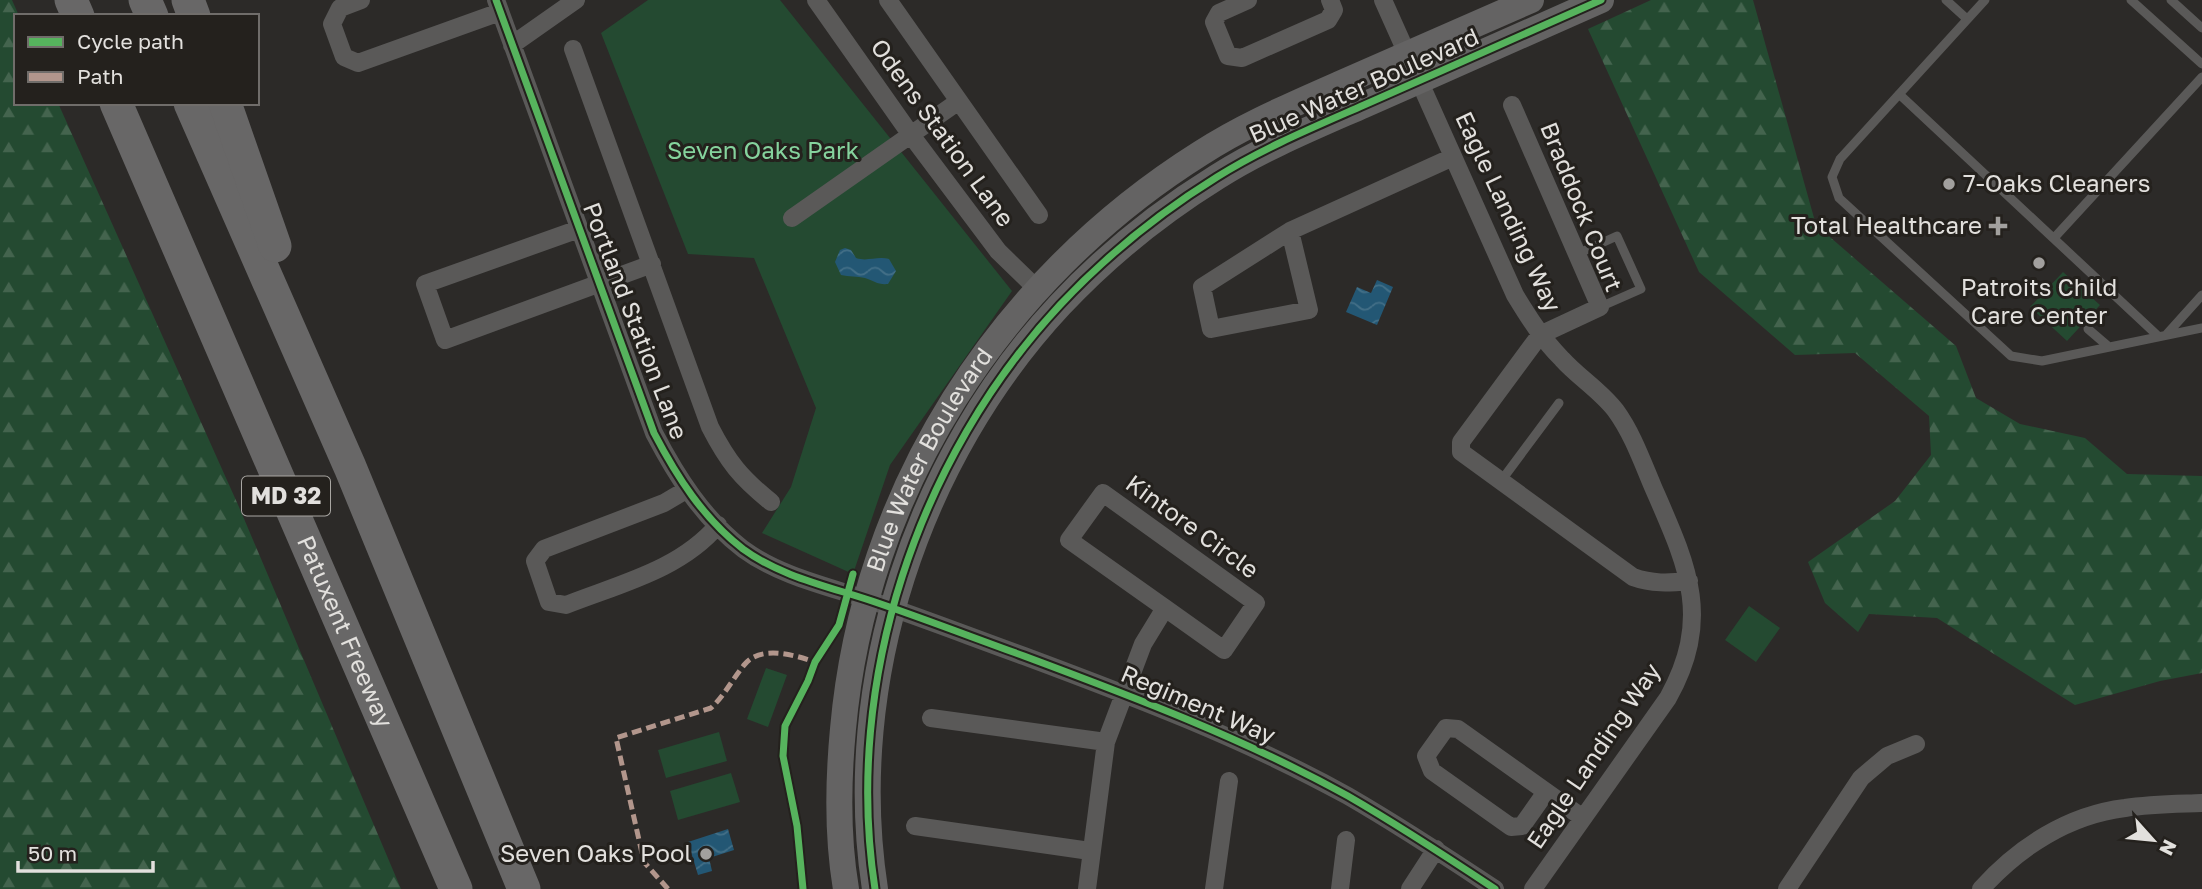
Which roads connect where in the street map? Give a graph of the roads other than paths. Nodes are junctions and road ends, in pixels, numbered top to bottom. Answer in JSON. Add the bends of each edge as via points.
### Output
{"nodes":[{"id":1,"x":361,"y":0,"type":"edge"},
{"id":2,"x":576,"y":0,"type":"edge"},
{"id":3,"x":816,"y":0,"type":"edge"},
{"id":4,"x":888,"y":0,"type":"edge"},
{"id":5,"x":1248,"y":0,"type":"edge"},
{"id":6,"x":1330,"y":0,"type":"edge"},
{"id":7,"x":1383,"y":0,"type":"edge"},
{"id":8,"x":1531,"y":0,"type":"edge"},
{"id":9,"x":1601,"y":0,"type":"edge"},
{"id":10,"x":1946,"y":0,"type":"edge"},
{"id":11,"x":1984,"y":0,"type":"edge"},
{"id":12,"x":2131,"y":0,"type":"edge"},
{"id":13,"x":2171,"y":0,"type":"edge"},
{"id":14,"x":498,"y":6,"type":"edge"},
{"id":15,"x":1967,"y":19,"type":"junction"},
{"id":16,"x":2202,"y":28,"type":"edge"},
{"id":17,"x":512,"y":45,"type":"junction"},
{"id":18,"x":573,"y":49,"type":"dead end"},
{"id":19,"x":1407,"y":54,"type":"junction"},
{"id":20,"x":2202,"y":64,"type":"edge"},
{"id":21,"x":2202,"y":77,"type":"edge"},
{"id":22,"x":1419,"y":80,"type":"junction"},
{"id":23,"x":1899,"y":94,"type":"junction"},
{"id":24,"x":959,"y":101,"type":"junction"},
{"id":25,"x":1512,"y":104,"type":"dead end"},
{"id":26,"x":117,"y":105,"type":"edge"},
{"id":27,"x":191,"y":105,"type":"edge"},
{"id":28,"x":226,"y":105,"type":"edge"},
{"id":29,"x":911,"y":135,"type":"junction"},
{"id":30,"x":1454,"y":157,"type":"junction"},
{"id":31,"x":1039,"y":215,"type":"dead end"},
{"id":32,"x":792,"y":218,"type":"dead end"},
{"id":33,"x":579,"y":229,"type":"junction"},
{"id":34,"x":1290,"y":231,"type":"junction"},
{"id":35,"x":2053,"y":238,"type":"junction"},
{"id":36,"x":1577,"y":254,"type":"junction"},
{"id":37,"x":652,"y":264,"type":"junction"},
{"id":38,"x":599,"y":284,"type":"junction"},
{"id":39,"x":1037,"y":289,"type":"junction"},
{"id":40,"x":2202,"y":295,"type":"edge"},
{"id":41,"x":1600,"y":307,"type":"junction"},
{"id":42,"x":2088,"y":328,"type":"dead end"},
{"id":43,"x":2202,"y":328,"type":"edge"},
{"id":44,"x":1540,"y":335,"type":"junction"},
{"id":45,"x":2162,"y":336,"type":"junction"},
{"id":46,"x":2109,"y":347,"type":"junction"},
{"id":47,"x":1559,"y":403,"type":"dead end"},
{"id":48,"x":350,"y":467,"type":"junction"},
{"id":49,"x":1501,"y":481,"type":"junction"},
{"id":50,"x":686,"y":490,"type":"junction"},
{"id":51,"x":771,"y":502,"type":"dead end"},
{"id":52,"x":718,"y":525,"type":"junction"},
{"id":53,"x":1689,"y":581,"type":"junction"},
{"id":54,"x":865,"y":599,"type":"junction"},
{"id":55,"x":1165,"y":608,"type":"junction"},
{"id":56,"x":894,"y":609,"type":"junction"},
{"id":57,"x":1124,"y":693,"type":"junction"},
{"id":58,"x":931,"y":718,"type":"dead end"},
{"id":59,"x":1106,"y":742,"type":"junction"},
{"id":60,"x":1916,"y":744,"type":"dead end"},
{"id":61,"x":1228,"y":781,"type":"dead end"},
{"id":62,"x":1546,"y":792,"type":"junction"},
{"id":63,"x":2202,"y":803,"type":"edge"},
{"id":64,"x":1584,"y":818,"type":"junction"},
{"id":65,"x":915,"y":826,"type":"dead end"},
{"id":66,"x":1346,"y":840,"type":"dead end"},
{"id":67,"x":1436,"y":849,"type":"junction"},
{"id":68,"x":1090,"y":851,"type":"junction"},
{"id":69,"x":1413,"y":888,"type":"edge"},
{"id":70,"x":456,"y":889,"type":"edge"},
{"id":71,"x":524,"y":889,"type":"edge"},
{"id":72,"x":846,"y":889,"type":"edge"},
{"id":73,"x":875,"y":889,"type":"edge"},
{"id":74,"x":1087,"y":889,"type":"edge"},
{"id":75,"x":1214,"y":889,"type":"edge"},
{"id":76,"x":1340,"y":889,"type":"edge"},
{"id":77,"x":1495,"y":889,"type":"edge"},
{"id":78,"x":1533,"y":889,"type":"edge"},
{"id":79,"x":1787,"y":889,"type":"edge"},
{"id":80,"x":1980,"y":889,"type":"edge"}],
"edges":[{"from":1,"to":14,"type":"street","via":[[340,8],[332,24],[344,57],[358,63]]},
{"from":2,"to":17,"type":"street"},
{"from":3,"to":29,"type":"street","name":"Odens Station Lane"},
{"from":4,"to":24,"type":"street"},
{"from":5,"to":6,"type":"street","via":[[1220,13],[1214,22],[1228,56],[1242,58],[1328,20],[1334,10]]},
{"from":7,"to":19,"type":"street","name":"Eagle Landing Way"},
{"from":8,"to":19,"type":"street","name":"Blue Water Boulevard"},
{"from":9,"to":22,"type":"street","name":"Blue Water Boulevard"},
{"from":10,"to":15,"type":"lane"},
{"from":11,"to":15,"type":"lane"},
{"from":12,"to":20,"type":"lane"},
{"from":13,"to":16,"type":"lane"},
{"from":14,"to":17,"type":"street","name":"Portland Station Lane"},
{"from":15,"to":23,"type":"lane"},
{"from":17,"to":33,"type":"street","name":"Portland Station Lane"},
{"from":18,"to":37,"type":"street"},
{"from":19,"to":22,"type":"street","name":"Eagle Landing Way"},
{"from":19,"to":39,"type":"street","name":"Blue Water Boulevard","via":[[1285,108],[1203,151],[1133,199]]},
{"from":21,"to":35,"type":"lane"},
{"from":22,"to":30,"type":"street","name":"Eagle Landing Way"},
{"from":22,"to":56,"type":"street","name":"Blue Water Boulevard","via":[[1219,176],[1155,219],[1058,307],[989,396],[958,447],[930,503]]},
{"from":23,"to":35,"type":"lane"},
{"from":23,"to":46,"type":"lane","via":[[1840,159],[1832,177],[1839,198],[2011,356],[2042,361]]},
{"from":24,"to":29,"type":"street"},
{"from":24,"to":31,"type":"street"},
{"from":25,"to":36,"type":"street","name":"Braddock Court"},
{"from":26,"to":70,"type":"highway","name":"Patuxent Freeway","number":"MD 32"},
{"from":27,"to":48,"type":"highway","number":"MD 32"},
{"from":28,"to":48,"type":"highway"},
{"from":29,"to":32,"type":"street"},
{"from":29,"to":39,"type":"street","name":"Odens Station Lane","via":[[998,251]]},
{"from":30,"to":34,"type":"street"},
{"from":30,"to":44,"type":"street","name":"Eagle Landing Way","via":[[1515,295]]},
{"from":33,"to":38,"type":"street","name":"Portland Station Lane"},
{"from":33,"to":38,"type":"street","via":[[425,284],[445,340]]},
{"from":34,"to":34,"type":"street","via":[[1202,287],[1210,329],[1308,310]]},
{"from":35,"to":45,"type":"lane"},
{"from":36,"to":41,"type":"street","name":"Braddock Court"},
{"from":36,"to":41,"type":"lane","via":[[1617,236],[1641,289]]},
{"from":37,"to":38,"type":"street"},
{"from":37,"to":51,"type":"street","via":[[710,427],[745,481]]},
{"from":38,"to":50,"type":"street","name":"Portland Station Lane","via":[[653,433]]},
{"from":39,"to":54,"type":"street","name":"Blue Water Boulevard","via":[[966,379],[932,433]]},
{"from":40,"to":45,"type":"lane"},
{"from":41,"to":44,"type":"street","name":"Braddock Court"},
{"from":42,"to":46,"type":"lane"},
{"from":43,"to":45,"type":"lane"},
{"from":44,"to":49,"type":"street","via":[[1461,442],[1461,452]]},
{"from":44,"to":53,"type":"street","name":"Eagle Landing Way","via":[[1615,409],[1679,547]]},
{"from":45,"to":46,"type":"lane"},
{"from":47,"to":49,"type":"lane"},
{"from":48,"to":71,"type":"highway","number":"MD 32"},
{"from":49,"to":53,"type":"street","via":[[1633,577],[1646,582]]},
{"from":50,"to":52,"type":"street","name":"Portland Station Lane"},
{"from":50,"to":52,"type":"street","via":[[544,550],[535,561],[549,602],[566,605],[675,562]]},
{"from":52,"to":54,"type":"street","name":"Portland Station Lane","via":[[770,564]]},
{"from":53,"to":64,"type":"street","name":"Eagle Landing Way","via":[[1692,636],[1679,679]]},
{"from":54,"to":56,"type":"street","name":"Regiment Way"},
{"from":54,"to":72,"type":"street","name":"Blue Water Boulevard","via":[[852,651],[840,757],[839,817]]},
{"from":55,"to":55,"type":"street","name":"Kintore Circle","via":[[1224,650],[1256,603],[1103,493],[1069,540]]},
{"from":55,"to":57,"type":"street","via":[[1143,644]]},
{"from":56,"to":57,"type":"street","name":"Regiment Way"},
{"from":56,"to":73,"type":"street","name":"Blue Water Boulevard","via":[[873,704],[869,757]]},
{"from":57,"to":59,"type":"street"},
{"from":57,"to":67,"type":"street","name":"Regiment Way","via":[[1256,750],[1347,796]]},
{"from":58,"to":59,"type":"street"},
{"from":59,"to":68,"type":"street"},
{"from":60,"to":79,"type":"street","via":[[1887,756],[1861,778]]},
{"from":61,"to":75,"type":"street"},
{"from":62,"to":62,"type":"street","via":[[1458,729],[1446,727],[1426,756],[1432,771],[1511,827],[1522,826]]},
{"from":62,"to":64,"type":"street"},
{"from":63,"to":80,"type":"street","via":[[2124,808],[2072,822],[2026,847]]},
{"from":64,"to":78,"type":"street","name":"Eagle Landing Way"},
{"from":65,"to":68,"type":"street"},
{"from":66,"to":76,"type":"street"},
{"from":67,"to":69,"type":"street"},
{"from":67,"to":77,"type":"street","name":"Regiment Way"},
{"from":68,"to":74,"type":"street"}]}
